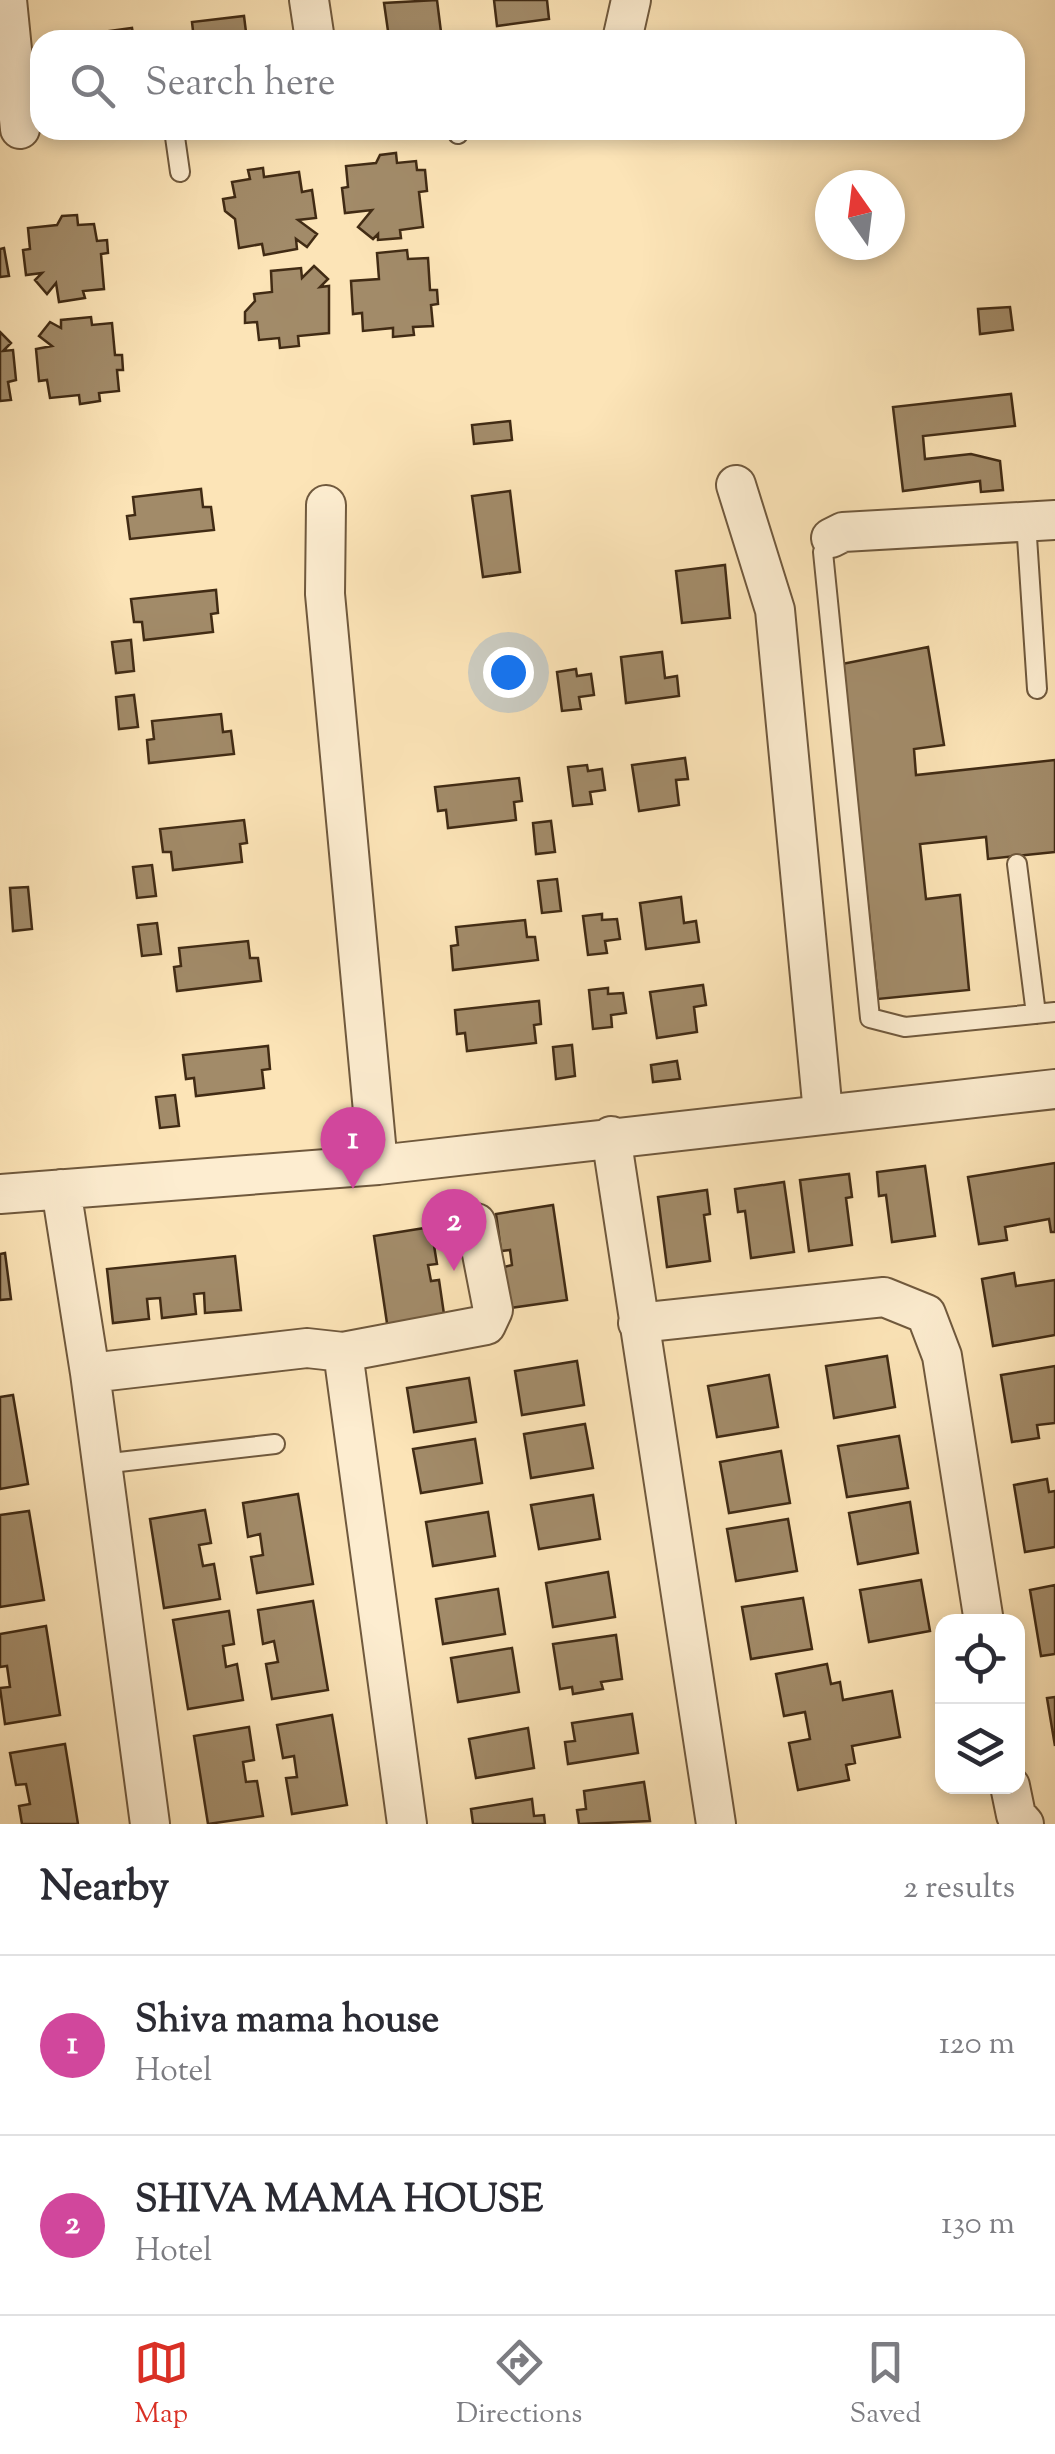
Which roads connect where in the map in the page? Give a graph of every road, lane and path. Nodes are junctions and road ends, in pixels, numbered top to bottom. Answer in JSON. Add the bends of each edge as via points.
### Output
{"nodes":[{"id":1,"x":8,"y":0,"type":"edge"},
{"id":2,"x":310,"y":0,"type":"edge"},
{"id":3,"x":630,"y":0,"type":"edge"},
{"id":4,"x":314,"y":30,"type":"edge"},
{"id":5,"x":624,"y":30,"type":"edge"},
{"id":6,"x":20,"y":129,"type":"edge"},
{"id":7,"x":175,"y":140,"type":"edge"},
{"id":8,"x":180,"y":172,"type":"dead end"},
{"id":9,"x":736,"y":485,"type":"dead end"},
{"id":10,"x":326,"y":505,"type":"dead end"},
{"id":11,"x":1040,"y":521,"type":"edge"},
{"id":12,"x":831,"y":538,"type":"joint"},
{"id":13,"x":1037,"y":688,"type":"dead end"},
{"id":14,"x":1018,"y":864,"type":"dead end"},
{"id":15,"x":1046,"y":1013,"type":"edge"},
{"id":16,"x":1055,"y":1089,"type":"edge"},
{"id":17,"x":824,"y":1114,"type":"junction"},
{"id":18,"x":611,"y":1136,"type":"junction"},
{"id":19,"x":378,"y":1165,"type":"junction"},
{"id":20,"x":60,"y":1189,"type":"junction"},
{"id":21,"x":0,"y":1194,"type":"edge"},
{"id":22,"x":476,"y":1222,"type":"dead end"},
{"id":23,"x":638,"y":1322,"type":"junction"},
{"id":24,"x":343,"y":1352,"type":"junction"},
{"id":25,"x":90,"y":1373,"type":"junction"},
{"id":26,"x":275,"y":1444,"type":"dead end"},
{"id":27,"x":102,"y":1464,"type":"junction"},
{"id":28,"x":983,"y":1614,"type":"edge"},
{"id":29,"x":150,"y":1824,"type":"edge"},
{"id":30,"x":407,"y":1824,"type":"edge"},
{"id":31,"x":716,"y":1824,"type":"edge"}],
"edges":[{"from":1,"to":6,"type":"street"},
{"from":2,"to":4,"type":"street"},
{"from":3,"to":5,"type":"street"},
{"from":7,"to":8,"type":"lane"},
{"from":9,"to":17,"type":"street","via":[[774,610]]},
{"from":10,"to":19,"type":"street","via":[[325,594]]},
{"from":11,"to":12,"type":"street","via":[[843,532]]},
{"from":11,"to":13,"type":"lane"},
{"from":12,"to":15,"type":"lane","via":[[823,552],[870,1018],[905,1028]]},
{"from":14,"to":15,"type":"lane"},
{"from":16,"to":17,"type":"street"},
{"from":17,"to":18,"type":"street"},
{"from":18,"to":19,"type":"street"},
{"from":18,"to":23,"type":"street"},
{"from":19,"to":20,"type":"street"},
{"from":20,"to":21,"type":"street"},
{"from":20,"to":25,"type":"street"},
{"from":22,"to":24,"type":"street","via":[[492,1310],[486,1324]]},
{"from":23,"to":28,"type":"street","via":[[884,1296],[926,1314],[942,1356]]},
{"from":23,"to":31,"type":"street"},
{"from":24,"to":25,"type":"street","via":[[307,1348]]},
{"from":24,"to":30,"type":"street"},
{"from":25,"to":27,"type":"street"},
{"from":26,"to":27,"type":"lane"},
{"from":27,"to":29,"type":"street"}]}
